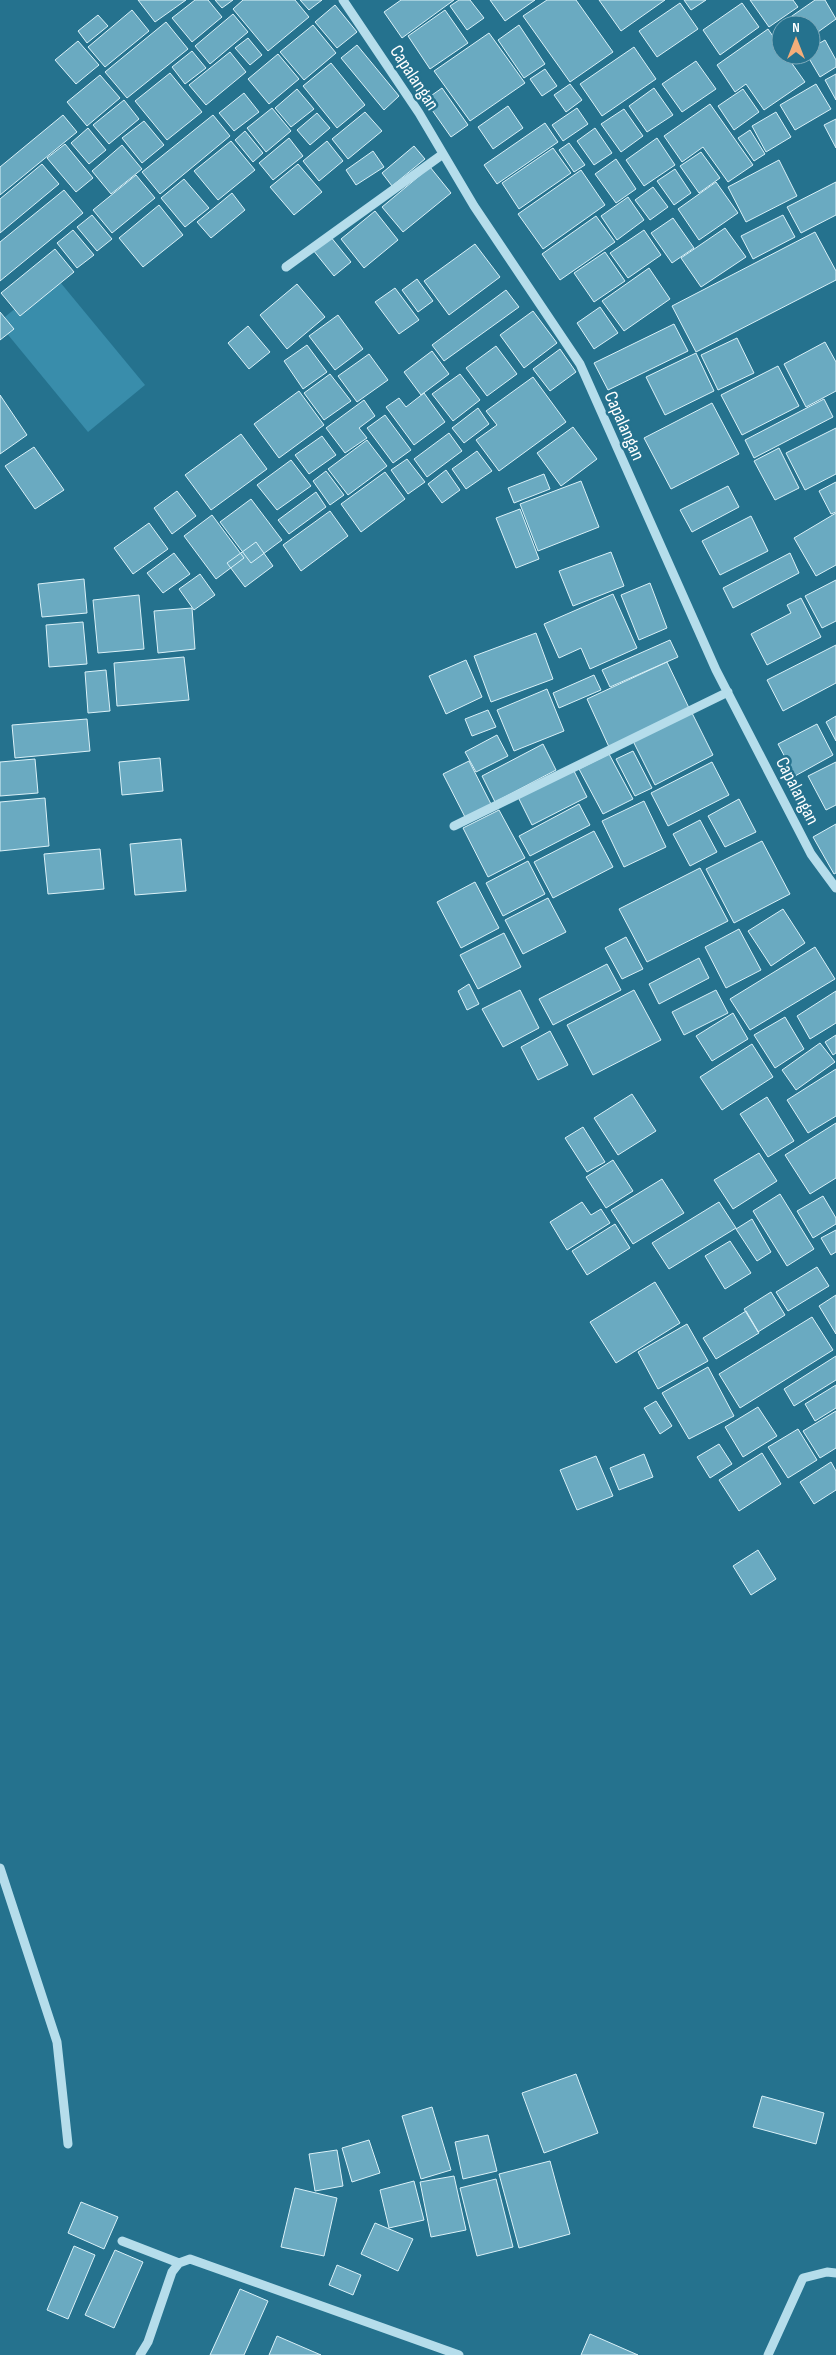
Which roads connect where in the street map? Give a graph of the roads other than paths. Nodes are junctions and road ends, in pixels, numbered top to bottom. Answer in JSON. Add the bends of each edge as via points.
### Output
{"nodes":[{"id":1,"x":343,"y":0,"type":"edge"},
{"id":2,"x":443,"y":154,"type":"junction"},
{"id":3,"x":286,"y":267,"type":"dead end"},
{"id":4,"x":728,"y":692,"type":"junction"},
{"id":5,"x":454,"y":826,"type":"dead end"},
{"id":6,"x":836,"y":888,"type":"edge"},
{"id":7,"x":0,"y":1868,"type":"edge"},
{"id":8,"x":68,"y":2144,"type":"dead end"},
{"id":9,"x":122,"y":2241,"type":"dead end"},
{"id":10,"x":179,"y":2263,"type":"junction"},
{"id":11,"x":836,"y":2273,"type":"edge"},
{"id":12,"x":140,"y":2355,"type":"edge"},
{"id":13,"x":459,"y":2355,"type":"edge"},
{"id":14,"x":768,"y":2355,"type":"edge"}],
"edges":[{"from":1,"to":2,"type":"street","name":"Capalangan"},
{"from":2,"to":3,"type":"street"},
{"from":2,"to":4,"type":"street","name":"Capalangan","via":[[580,364],[606,428]]},
{"from":4,"to":5,"type":"street"},
{"from":4,"to":6,"type":"street","name":"Capalangan","via":[[811,854]]},
{"from":7,"to":8,"type":"street","via":[[57,2042]]},
{"from":9,"to":10,"type":"street"},
{"from":10,"to":12,"type":"street","via":[[172,2272],[148,2342]]},
{"from":10,"to":13,"type":"street","via":[[190,2259]]},
{"from":11,"to":14,"type":"street","via":[[803,2278]]}]}
